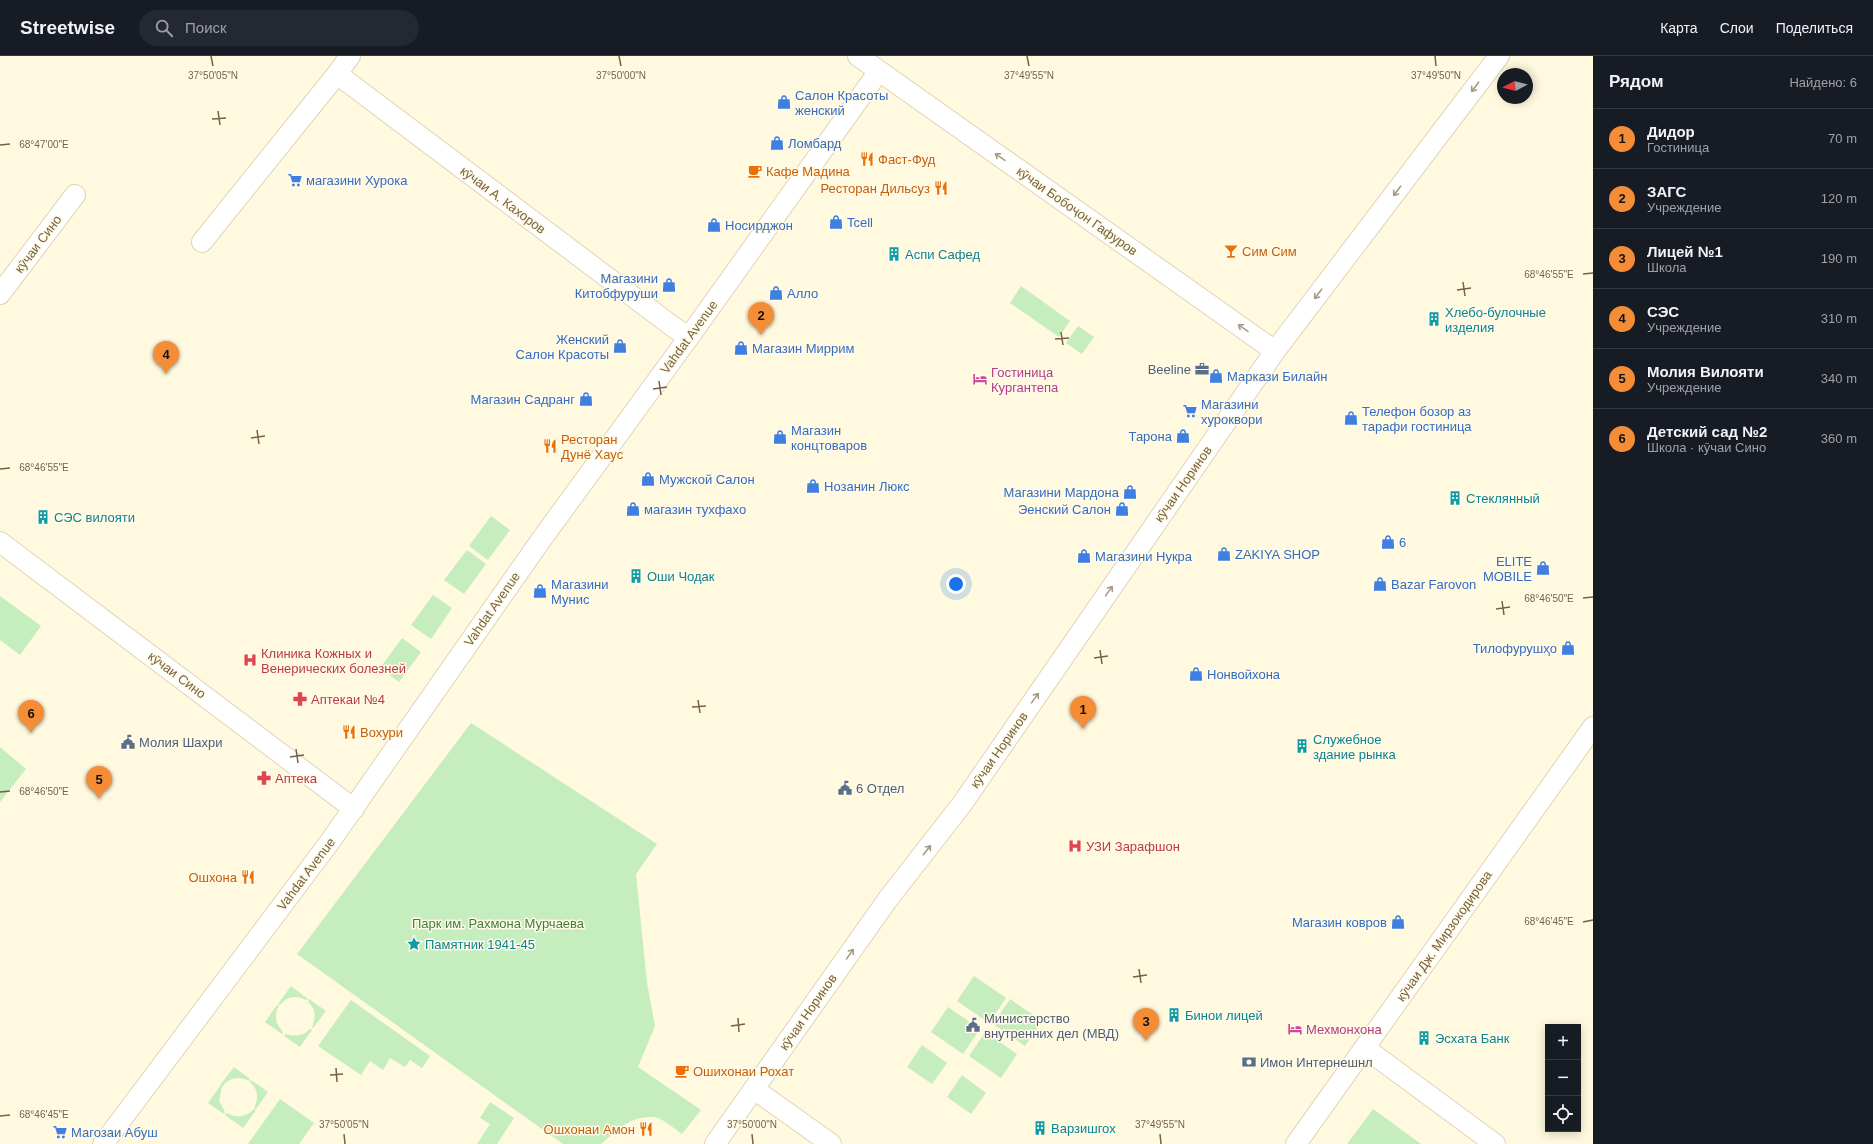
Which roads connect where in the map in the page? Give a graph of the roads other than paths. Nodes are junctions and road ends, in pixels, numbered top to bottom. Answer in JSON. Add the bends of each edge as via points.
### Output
{"nodes":[{"id":1,"x":350,"y":56,"type":"edge"},
{"id":2,"x":858,"y":56,"type":"edge"},
{"id":3,"x":1499,"y":56,"type":"edge"},
{"id":4,"x":879,"y":72,"type":"junction"},
{"id":5,"x":336,"y":74,"type":"junction"},
{"id":6,"x":75,"y":195,"type":"dead end"},
{"id":7,"x":202,"y":242,"type":"dead end"},
{"id":8,"x":0,"y":294,"type":"edge"},
{"id":9,"x":690,"y":337,"type":"junction"},
{"id":10,"x":1275,"y":351,"type":"junction"},
{"id":11,"x":0,"y":542,"type":"edge"},
{"id":12,"x":1593,"y":728,"type":"edge"},
{"id":13,"x":354,"y":809,"type":"junction"},
{"id":14,"x":1364,"y":1048,"type":"junction"},
{"id":15,"x":754,"y":1089,"type":"junction"},
{"id":16,"x":103,"y":1144,"type":"edge"},
{"id":17,"x":715,"y":1144,"type":"edge"},
{"id":18,"x":831,"y":1144,"type":"edge"},
{"id":19,"x":1296,"y":1144,"type":"edge"},
{"id":20,"x":1495,"y":1144,"type":"edge"}],
"edges":[{"from":1,"to":5,"type":"street"},
{"from":2,"to":4,"type":"street","name":"кӯчаи Бобоҷон Гафуров"},
{"from":3,"to":10,"type":"street","name":"кӯчаи Норинов","one_way":true},
{"from":4,"to":9,"type":"street","name":"Vahdat Avenue"},
{"from":10,"to":4,"type":"street","name":"кӯчаи Бобоҷон Гафуров","one_way":true},
{"from":5,"to":7,"type":"street"},
{"from":5,"to":9,"type":"street","name":"кӯчаи А. Кахоров"},
{"from":6,"to":8,"type":"street","name":"кӯчаи Сино"},
{"from":9,"to":13,"type":"street","name":"Vahdat Avenue","via":[[541,540]]},
{"from":15,"to":10,"type":"street","name":"кӯчаи Норинов","one_way":true,"via":[[888,899],[962,804]]},
{"from":11,"to":13,"type":"street","name":"кӯчаи Сино"},
{"from":12,"to":14,"type":"street","name":"кӯчаи Дж. Мирзокодирова"},
{"from":13,"to":16,"type":"street","name":"Vahdat Avenue"},
{"from":14,"to":19,"type":"street","name":"кӯчаи Дж. Мирзокодирова"},
{"from":14,"to":20,"type":"street"},
{"from":15,"to":17,"type":"street","name":"кӯчаи Норинов"},
{"from":15,"to":18,"type":"street"}]}
